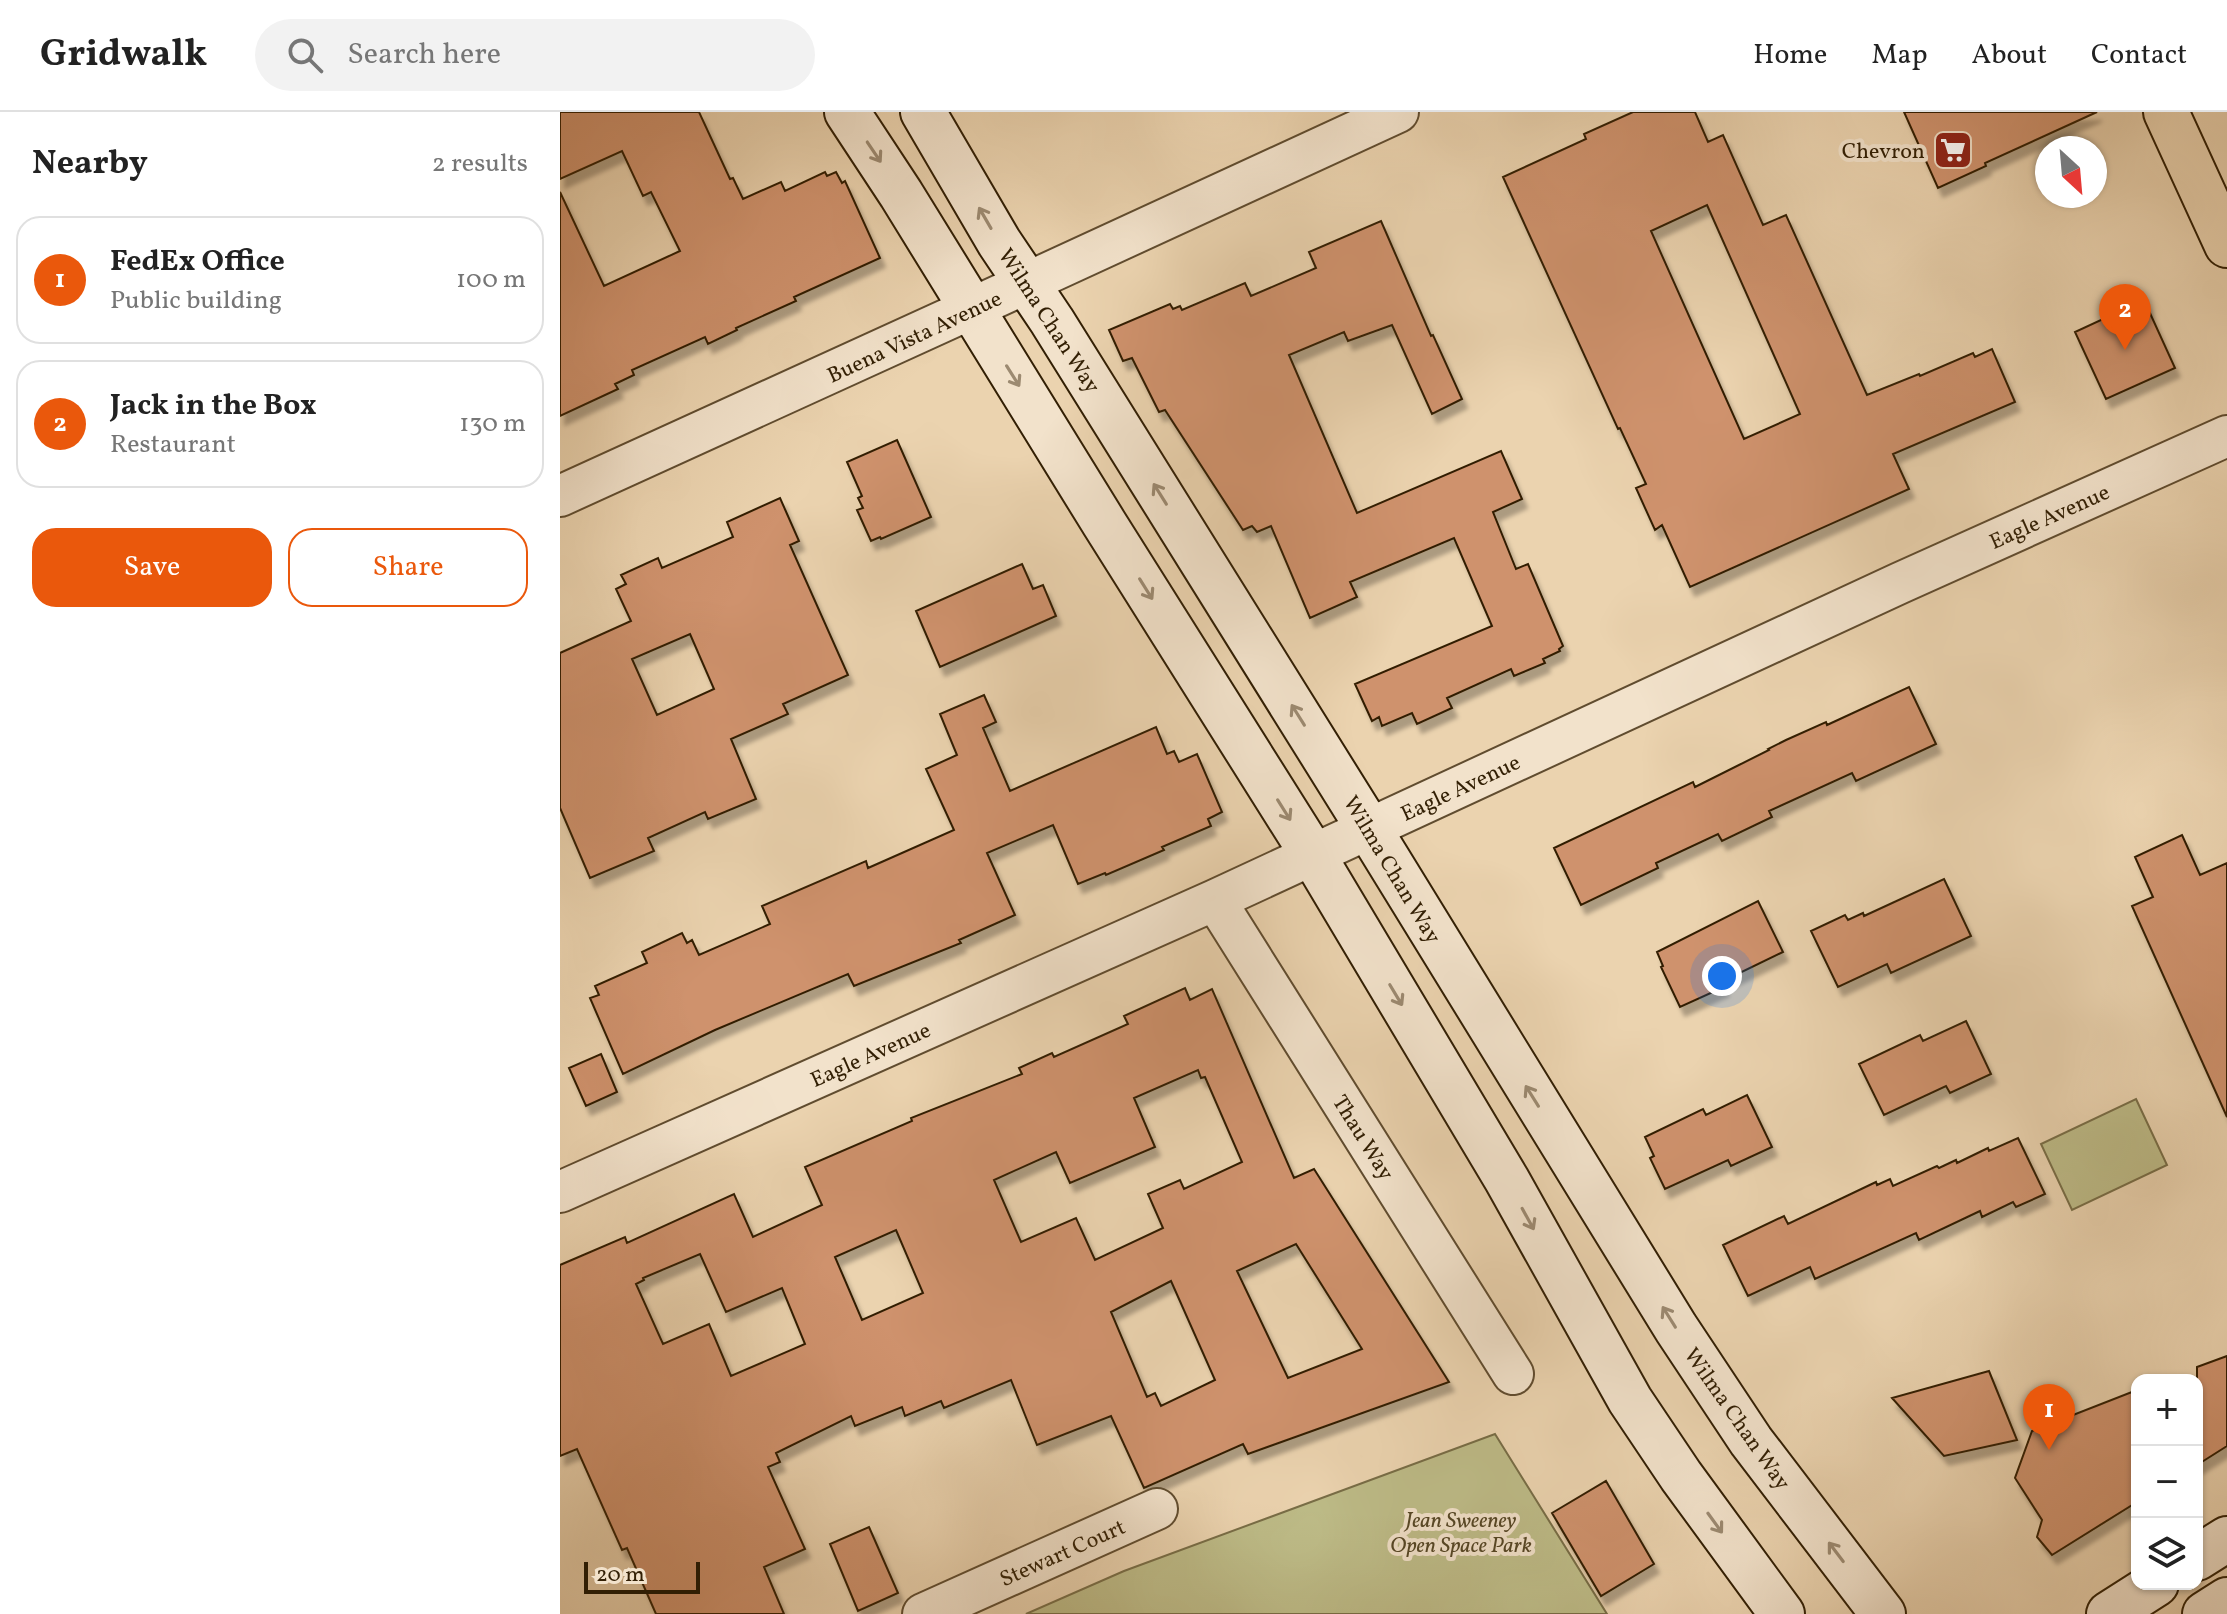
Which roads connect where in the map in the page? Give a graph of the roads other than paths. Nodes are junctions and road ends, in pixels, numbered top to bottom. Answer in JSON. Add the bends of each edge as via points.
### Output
{"nodes":[{"id":1,"x":847,"y":112,"type":"edge"},
{"id":2,"x":923,"y":112,"type":"edge"},
{"id":3,"x":1398,"y":112,"type":"edge"},
{"id":4,"x":2166,"y":112,"type":"edge"},
{"id":5,"x":2227,"y":245,"type":"edge"},
{"id":6,"x":1027,"y":284,"type":"junction"},
{"id":7,"x":972,"y":309,"type":"junction"},
{"id":8,"x":2227,"y":436,"type":"edge"},
{"id":9,"x":560,"y":496,"type":"edge"},
{"id":10,"x":1369,"y":829,"type":"junction"},
{"id":11,"x":1313,"y":855,"type":"junction"},
{"id":12,"x":1215,"y":900,"type":"junction"},
{"id":13,"x":560,"y":1192,"type":"edge"},
{"id":14,"x":1513,"y":1374,"type":"dead end"},
{"id":15,"x":1157,"y":1509,"type":"dead end"},
{"id":16,"x":2227,"y":1539,"type":"edge"},
{"id":17,"x":2203,"y":1554,"type":"edge"},
{"id":18,"x":2147,"y":1590,"type":"edge"},
{"id":19,"x":2227,"y":1600,"type":"edge"},
{"id":20,"x":923,"y":1614,"type":"edge"},
{"id":21,"x":1782,"y":1614,"type":"edge"},
{"id":22,"x":1883,"y":1614,"type":"edge"},
{"id":23,"x":2109,"y":1614,"type":"edge"},
{"id":24,"x":2205,"y":1614,"type":"edge"}],
"edges":[{"from":1,"to":7,"type":"main road","one_way":true},
{"from":6,"to":2,"type":"main road","name":"Wilma Chan Way","one_way":true},
{"from":3,"to":6,"type":"street","name":"Buena Vista Avenue"},
{"from":4,"to":5,"type":"main road"},
{"from":6,"to":7,"type":"street","name":"Buena Vista Avenue"},
{"from":10,"to":6,"type":"main road","name":"Wilma Chan Way","one_way":true},
{"from":7,"to":9,"type":"street","name":"Buena Vista Avenue"},
{"from":7,"to":11,"type":"main road","one_way":true},
{"from":8,"to":10,"type":"street","name":"Eagle Avenue"},
{"from":10,"to":11,"type":"street","name":"Eagle Avenue"},
{"from":22,"to":10,"type":"main road","name":"Wilma Chan Way","one_way":true,"via":[[1751,1441],[1685,1341]]},
{"from":11,"to":12,"type":"street","name":"Eagle Avenue"},
{"from":11,"to":21,"type":"main road","one_way":true,"via":[[1507,1180],[1630,1400]]},
{"from":12,"to":13,"type":"street","name":"Eagle Avenue"},
{"from":12,"to":14,"type":"street","name":"Thau Way"},
{"from":15,"to":20,"type":"street","name":"Stewart Court"},
{"from":16,"to":17,"type":"main road"},
{"from":18,"to":23,"type":"main road"},
{"from":19,"to":24,"type":"main road"}]}
